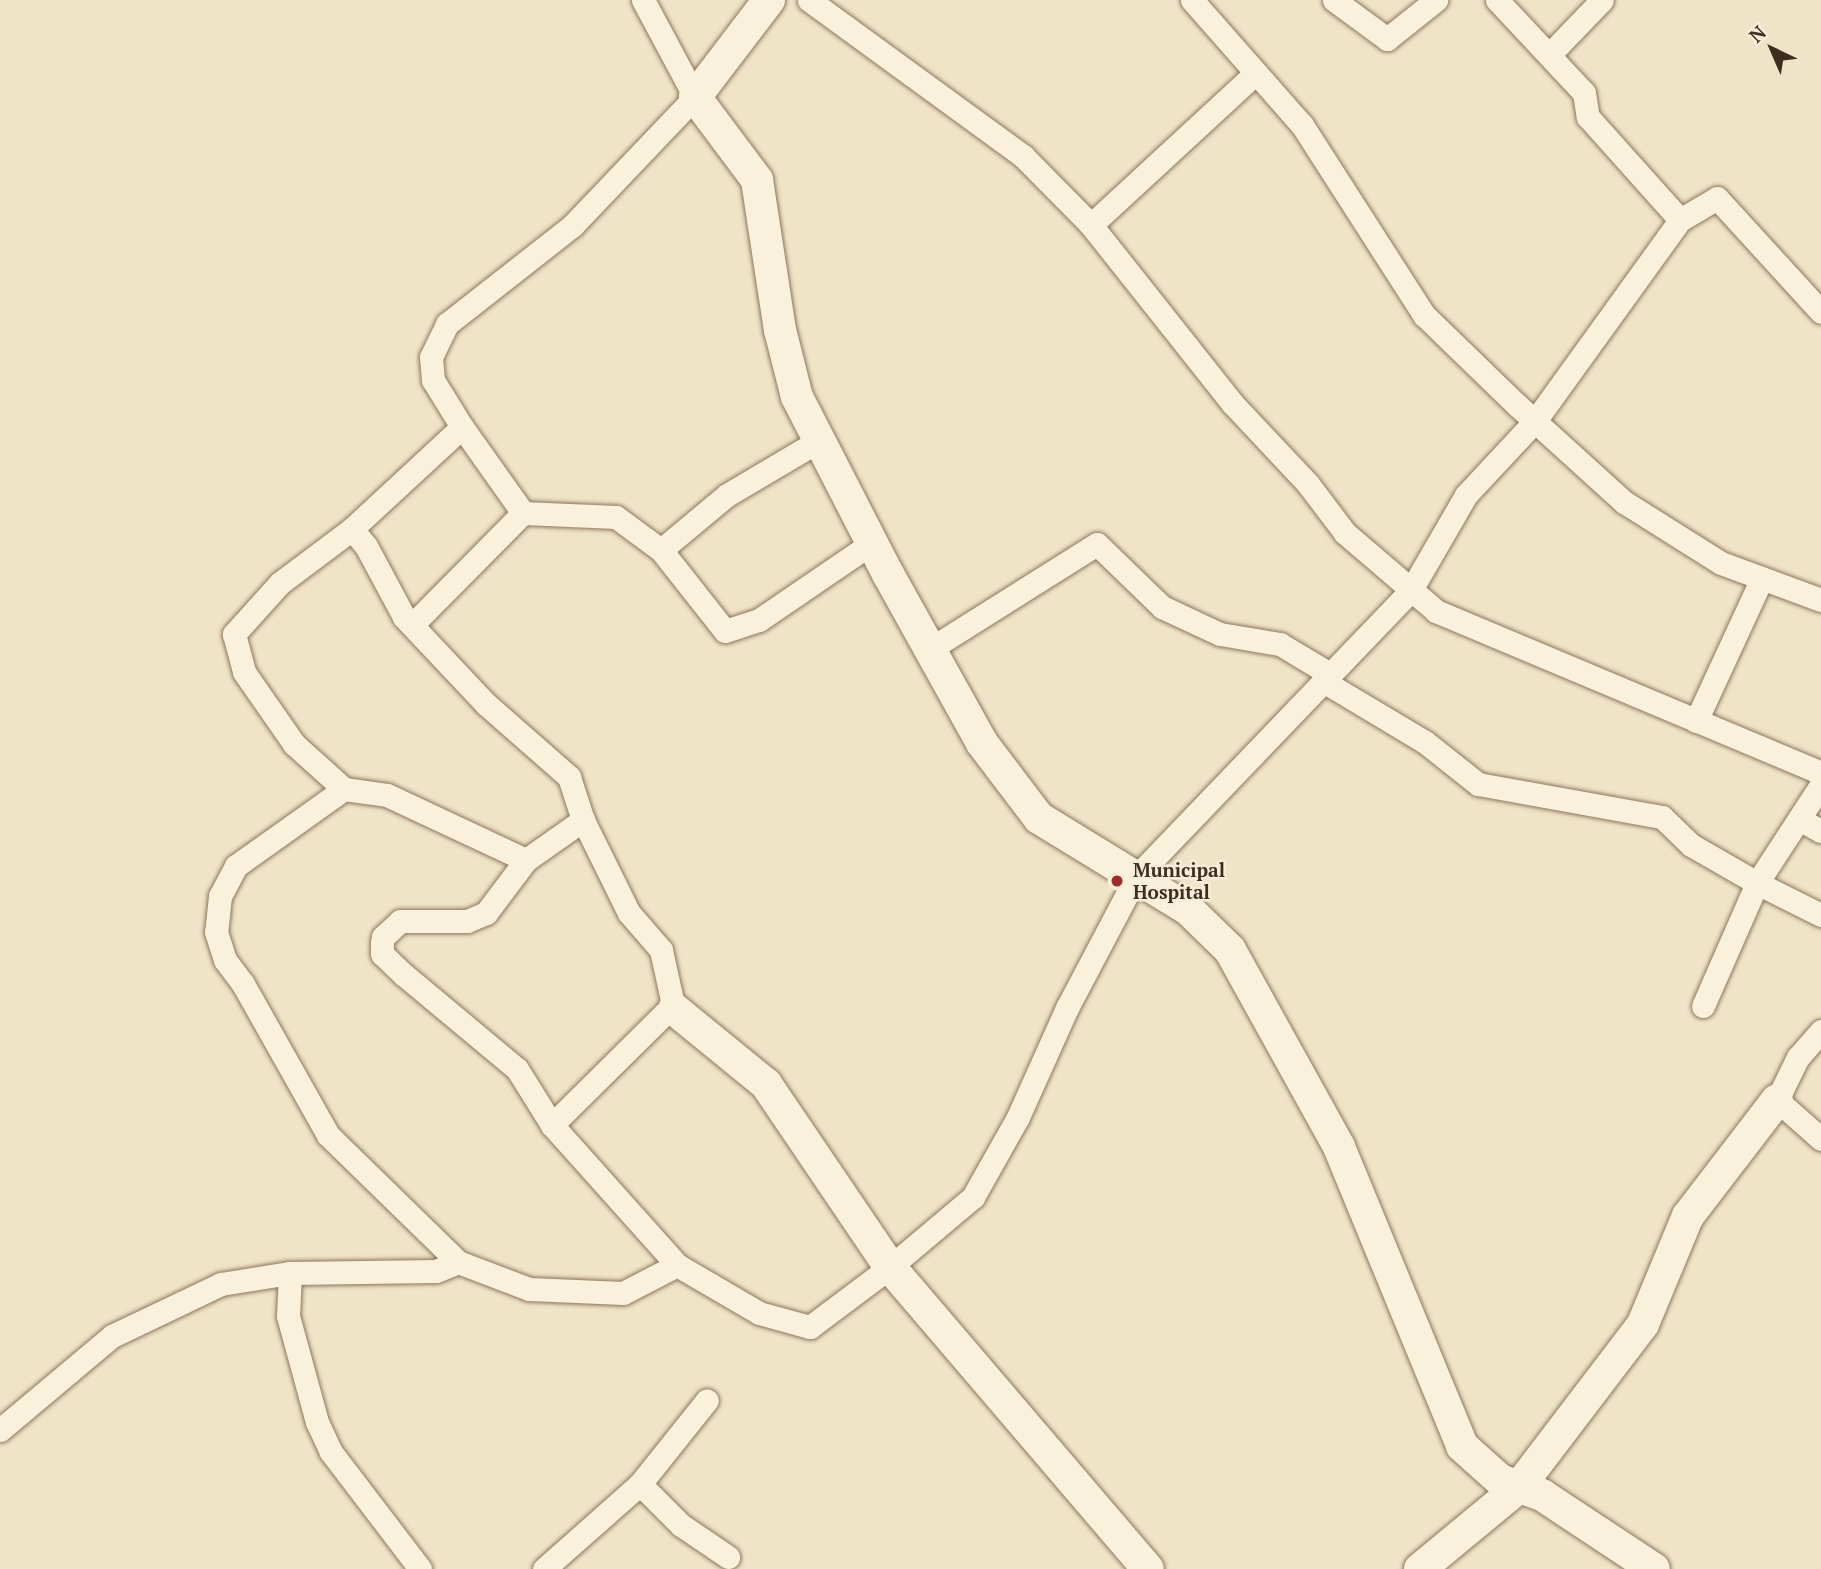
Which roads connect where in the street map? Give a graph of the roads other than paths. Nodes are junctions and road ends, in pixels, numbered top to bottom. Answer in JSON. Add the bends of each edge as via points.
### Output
{"nodes":[{"id":1,"x":643,"y":0,"type":"edge"},
{"id":2,"x":769,"y":0,"type":"edge"},
{"id":3,"x":809,"y":0,"type":"edge"},
{"id":4,"x":1192,"y":0,"type":"edge"},
{"id":5,"x":1334,"y":0,"type":"edge"},
{"id":6,"x":1436,"y":0,"type":"edge"},
{"id":7,"x":1497,"y":0,"type":"edge"},
{"id":8,"x":1602,"y":0,"type":"edge"},
{"id":9,"x":1549,"y":55,"type":"junction"},
{"id":10,"x":1256,"y":73,"type":"junction"},
{"id":11,"x":695,"y":97,"type":"junction"},
{"id":12,"x":1680,"y":220,"type":"junction"},
{"id":13,"x":1091,"y":225,"type":"junction"},
{"id":14,"x":1821,"y":312,"type":"edge"},
{"id":15,"x":1535,"y":421,"type":"junction"},
{"id":16,"x":462,"y":427,"type":"junction"},
{"id":17,"x":820,"y":440,"type":"junction"},
{"id":18,"x":523,"y":513,"type":"junction"},
{"id":19,"x":352,"y":529,"type":"junction"},
{"id":20,"x":872,"y":543,"type":"junction"},
{"id":21,"x":661,"y":550,"type":"junction"},
{"id":22,"x":1762,"y":578,"type":"junction"},
{"id":23,"x":1411,"y":590,"type":"junction"},
{"id":24,"x":1821,"y":600,"type":"edge"},
{"id":25,"x":413,"y":624,"type":"junction"},
{"id":26,"x":930,"y":649,"type":"junction"},
{"id":27,"x":1326,"y":677,"type":"junction"},
{"id":28,"x":1696,"y":721,"type":"junction"},
{"id":29,"x":1821,"y":773,"type":"edge"},
{"id":30,"x":1821,"y":785,"type":"edge"},
{"id":31,"x":344,"y":789,"type":"junction"},
{"id":32,"x":1799,"y":819,"type":"junction"},
{"id":33,"x":583,"y":820,"type":"junction"},
{"id":34,"x":1821,"y":831,"type":"edge"},
{"id":35,"x":526,"y":860,"type":"junction"},
{"id":36,"x":1136,"y":877,"type":"junction"},
{"id":37,"x":1757,"y":883,"type":"junction"},
{"id":38,"x":1821,"y":915,"type":"edge"},
{"id":39,"x":1703,"y":1006,"type":"dead end"},
{"id":40,"x":674,"y":1009,"type":"junction"},
{"id":41,"x":1821,"y":1031,"type":"edge"},
{"id":42,"x":1777,"y":1100,"type":"junction"},
{"id":43,"x":552,"y":1125,"type":"junction"},
{"id":44,"x":1821,"y":1139,"type":"edge"},
{"id":45,"x":458,"y":1262,"type":"junction"},
{"id":46,"x":677,"y":1265,"type":"junction"},
{"id":47,"x":891,"y":1267,"type":"junction"},
{"id":48,"x":290,"y":1273,"type":"junction"},
{"id":49,"x":706,"y":1400,"type":"dead end"},
{"id":50,"x":0,"y":1430,"type":"edge"},
{"id":51,"x":640,"y":1484,"type":"junction"},
{"id":52,"x":1519,"y":1487,"type":"junction"},
{"id":53,"x":728,"y":1557,"type":"dead end"},
{"id":54,"x":420,"y":1569,"type":"edge"},
{"id":55,"x":544,"y":1569,"type":"edge"},
{"id":56,"x":1148,"y":1569,"type":"edge"},
{"id":57,"x":1420,"y":1569,"type":"edge"},
{"id":58,"x":1654,"y":1569,"type":"edge"}],
"edges":[{"from":1,"to":11,"type":"street"},
{"from":2,"to":11,"type":"street"},
{"from":3,"to":13,"type":"street","via":[[1023,156]]},
{"from":4,"to":10,"type":"street"},
{"from":5,"to":6,"type":"street","via":[[1387,40]]},
{"from":7,"to":9,"type":"street"},
{"from":8,"to":9,"type":"street"},
{"from":9,"to":12,"type":"street","via":[[1584,93],[1588,117]]},
{"from":10,"to":13,"type":"street"},
{"from":10,"to":15,"type":"street","via":[[1302,125],[1424,315]]},
{"from":11,"to":16,"type":"street","via":[[572,226],[447,324],[431,357],[433,380]]},
{"from":11,"to":17,"type":"street","via":[[757,180],[780,330],[797,397]]},
{"from":12,"to":14,"type":"street","via":[[1717,198]]},
{"from":12,"to":15,"type":"street"},
{"from":13,"to":23,"type":"street","via":[[1232,402],[1308,484],[1345,533]]},
{"from":15,"to":22,"type":"street","via":[[1625,502],[1721,564]]},
{"from":15,"to":23,"type":"street","via":[[1466,495]]},
{"from":16,"to":18,"type":"street"},
{"from":16,"to":19,"type":"street"},
{"from":17,"to":20,"type":"street"},
{"from":17,"to":21,"type":"street","via":[[727,495]]},
{"from":18,"to":21,"type":"street","via":[[616,517]]},
{"from":18,"to":25,"type":"street"},
{"from":19,"to":25,"type":"street","via":[[404,617]]},
{"from":19,"to":31,"type":"street","via":[[280,583],[234,634],[244,672],[295,744]]},
{"from":20,"to":21,"type":"street","via":[[759,620],[724,631]]},
{"from":20,"to":26,"type":"street"},
{"from":22,"to":24,"type":"street"},
{"from":22,"to":28,"type":"street"},
{"from":23,"to":27,"type":"street"},
{"from":23,"to":28,"type":"street","via":[[1436,611]]},
{"from":25,"to":33,"type":"street","via":[[486,704],[569,777]]},
{"from":26,"to":27,"type":"street","via":[[1097,544],[1161,607],[1220,634],[1280,644]]},
{"from":26,"to":36,"type":"street","via":[[982,743],[1039,818]]},
{"from":27,"to":36,"type":"street"},
{"from":27,"to":37,"type":"street","via":[[1425,742],[1478,784],[1662,817],[1691,845]]},
{"from":28,"to":29,"type":"street"},
{"from":30,"to":32,"type":"street"},
{"from":31,"to":35,"type":"street","via":[[387,795]]},
{"from":31,"to":45,"type":"street","via":[[236,866],[220,896],[216,932],[225,960],[328,1135]]},
{"from":32,"to":34,"type":"street"},
{"from":32,"to":37,"type":"street"},
{"from":33,"to":35,"type":"street"},
{"from":33,"to":40,"type":"street","via":[[629,913],[660,950]]},
{"from":35,"to":43,"type":"street","via":[[486,913],[467,921],[400,921],[383,937],[382,954],[517,1069]]},
{"from":36,"to":47,"type":"street","via":[[1067,1009],[1018,1117],[973,1197]]},
{"from":36,"to":52,"type":"street","via":[[1189,910],[1230,950],[1339,1147],[1462,1446],[1500,1480]]},
{"from":37,"to":38,"type":"street"},
{"from":37,"to":39,"type":"street"},
{"from":40,"to":43,"type":"street"},
{"from":40,"to":47,"type":"street","via":[[766,1084]]},
{"from":41,"to":42,"type":"street","via":[[1798,1057]]},
{"from":42,"to":44,"type":"street"},
{"from":42,"to":52,"type":"street","via":[[1688,1216],[1643,1324]]},
{"from":43,"to":46,"type":"street"},
{"from":45,"to":46,"type":"street","via":[[529,1289],[623,1293]]},
{"from":45,"to":48,"type":"street","via":[[436,1271]]},
{"from":46,"to":47,"type":"street","via":[[759,1313],[810,1327]]},
{"from":47,"to":56,"type":"street"},
{"from":48,"to":50,"type":"street","via":[[221,1284],[112,1336]]},
{"from":48,"to":54,"type":"street","via":[[288,1316],[317,1422],[331,1452]]},
{"from":49,"to":51,"type":"street"},
{"from":51,"to":53,"type":"street","via":[[681,1524]]},
{"from":51,"to":55,"type":"street"},
{"from":52,"to":57,"type":"street"},
{"from":52,"to":58,"type":"street","via":[[1542,1495]]}]}
